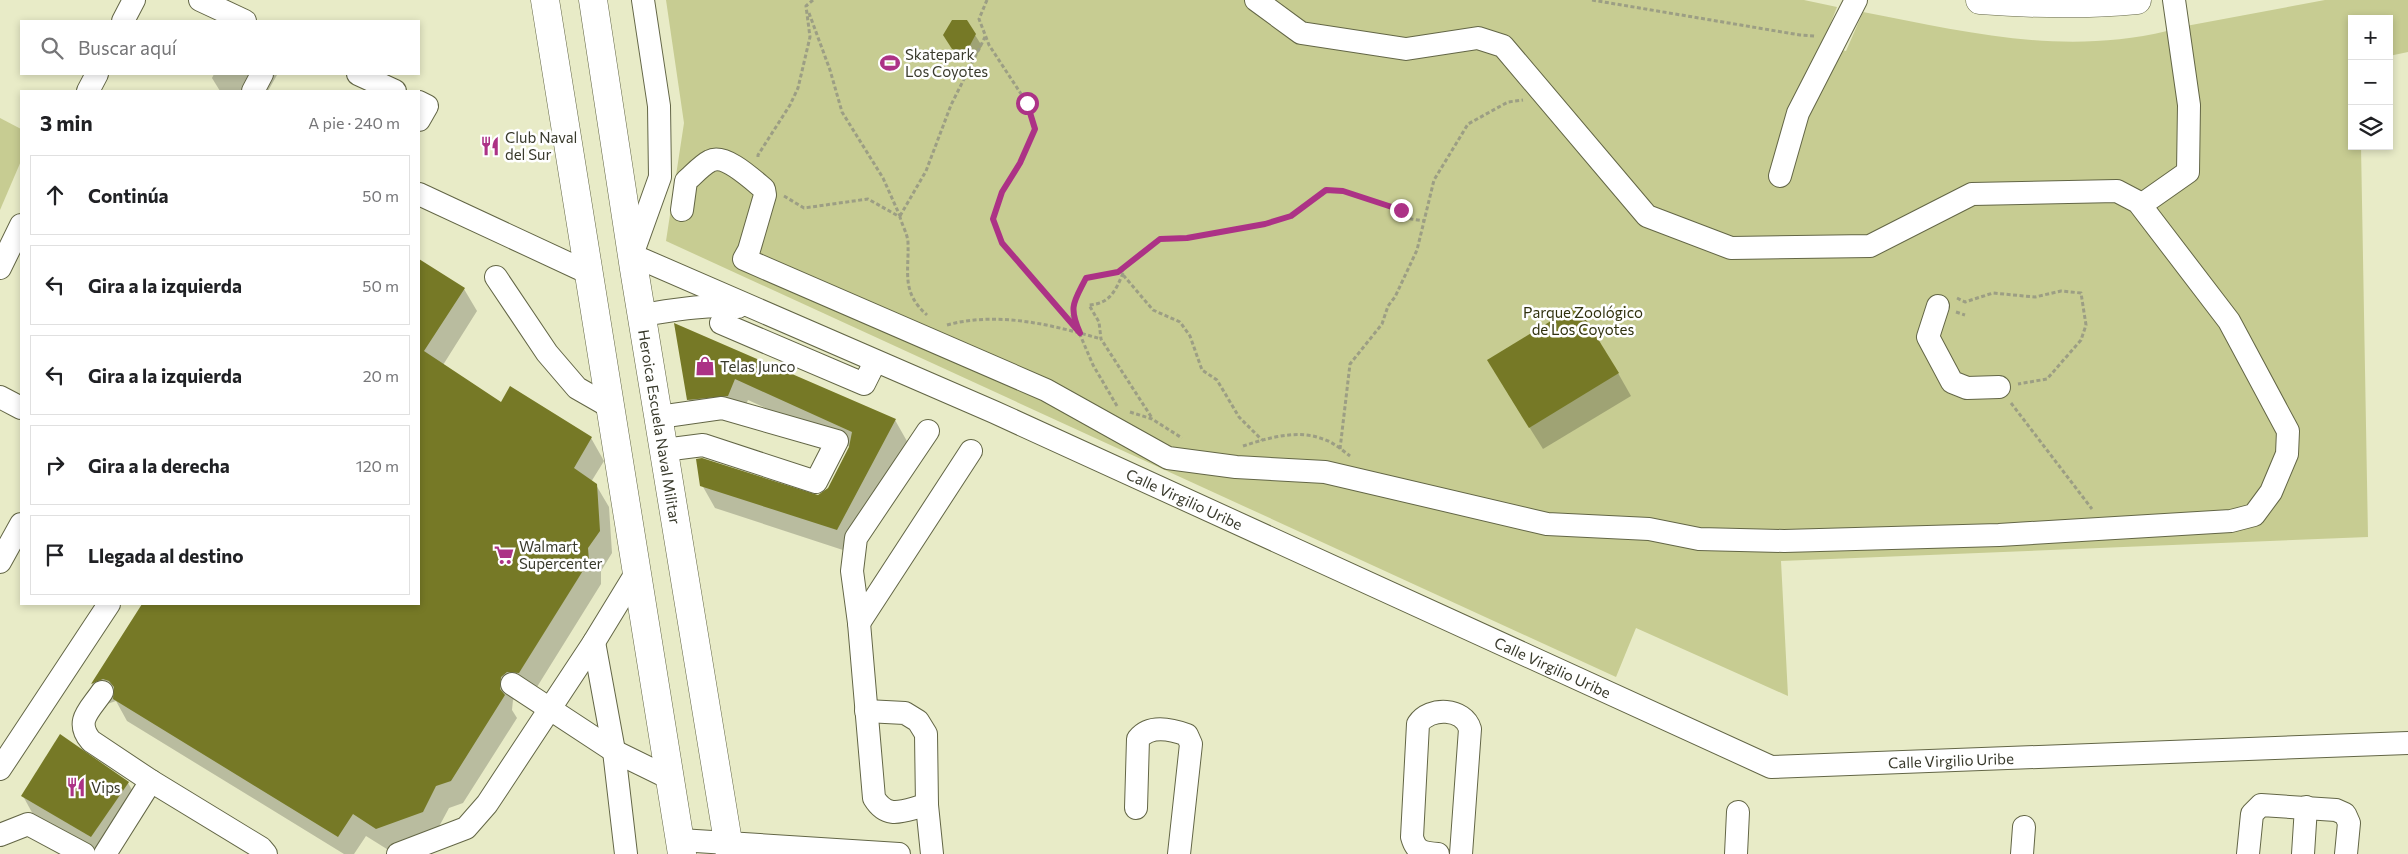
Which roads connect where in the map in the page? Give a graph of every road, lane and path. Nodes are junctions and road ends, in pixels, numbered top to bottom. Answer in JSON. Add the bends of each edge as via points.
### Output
{"nodes":[{"id":1,"x":134,"y":0,"type":"edge"},
{"id":2,"x":200,"y":0,"type":"edge"},
{"id":3,"x":545,"y":0,"type":"edge"},
{"id":4,"x":593,"y":0,"type":"edge"},
{"id":5,"x":643,"y":0,"type":"edge"},
{"id":6,"x":813,"y":0,"type":"edge"},
{"id":7,"x":987,"y":0,"type":"edge"},
{"id":8,"x":1256,"y":0,"type":"edge"},
{"id":9,"x":1592,"y":0,"type":"edge"},
{"id":10,"x":1856,"y":0,"type":"edge"},
{"id":11,"x":1980,"y":0,"type":"edge"},
{"id":12,"x":2137,"y":0,"type":"edge"},
{"id":13,"x":2174,"y":0,"type":"edge"},
{"id":14,"x":806,"y":6,"type":"junction"},
{"id":15,"x":124,"y":20,"type":"edge"},
{"id":16,"x":243,"y":20,"type":"edge"},
{"id":17,"x":986,"y":36,"type":"junction"},
{"id":18,"x":1837,"y":37,"type":"junction"},
{"id":19,"x":96,"y":75,"type":"edge"},
{"id":20,"x":261,"y":75,"type":"edge"},
{"id":21,"x":360,"y":75,"type":"edge"},
{"id":22,"x":89,"y":90,"type":"edge"},
{"id":23,"x":254,"y":90,"type":"edge"},
{"id":24,"x":393,"y":90,"type":"edge"},
{"id":25,"x":1532,"y":98,"type":"dead end"},
{"id":26,"x":760,"y":162,"type":"dead end"},
{"id":27,"x":1780,"y":176,"type":"dead end"},
{"id":28,"x":420,"y":194,"type":"edge"},
{"id":29,"x":780,"y":194,"type":"dead end"},
{"id":30,"x":2141,"y":205,"type":"junction"},
{"id":31,"x":682,"y":210,"type":"dead end"},
{"id":32,"x":900,"y":217,"type":"junction"},
{"id":33,"x":1425,"y":221,"type":"junction"},
{"id":34,"x":20,"y":227,"type":"edge"},
{"id":35,"x":632,"y":255,"type":"junction"},
{"id":36,"x":0,"y":268,"type":"edge"},
{"id":37,"x":1122,"y":271,"type":"junction"},
{"id":38,"x":591,"y":274,"type":"junction"},
{"id":39,"x":496,"y":276,"type":"dead end"},
{"id":40,"x":1938,"y":306,"type":"joint"},
{"id":41,"x":751,"y":309,"type":"junction"},
{"id":42,"x":642,"y":315,"type":"junction"},
{"id":43,"x":929,"y":317,"type":"dead end"},
{"id":44,"x":721,"y":323,"type":"dead end"},
{"id":45,"x":941,"y":327,"type":"dead end"},
{"id":46,"x":1080,"y":333,"type":"junction"},
{"id":47,"x":1102,"y":339,"type":"junction"},
{"id":48,"x":875,"y":362,"type":"junction"},
{"id":49,"x":1999,"y":387,"type":"junction"},
{"id":50,"x":0,"y":397,"type":"edge"},
{"id":51,"x":1110,"y":405,"type":"dead end"},
{"id":52,"x":20,"y":407,"type":"edge"},
{"id":53,"x":612,"y":408,"type":"junction"},
{"id":54,"x":1127,"y":411,"type":"dead end"},
{"id":55,"x":659,"y":417,"type":"junction"},
{"id":56,"x":1152,"y":419,"type":"junction"},
{"id":57,"x":928,"y":431,"type":"dead end"},
{"id":58,"x":1262,"y":440,"type":"dead end"},
{"id":59,"x":1187,"y":442,"type":"dead end"},
{"id":60,"x":1340,"y":449,"type":"dead end"},
{"id":61,"x":664,"y":450,"type":"junction"},
{"id":62,"x":971,"y":451,"type":"dead end"},
{"id":63,"x":20,"y":526,"type":"edge"},
{"id":64,"x":2111,"y":529,"type":"junction"},
{"id":65,"x":0,"y":562,"type":"edge"},
{"id":66,"x":638,"y":570,"type":"junction"},
{"id":67,"x":108,"y":605,"type":"edge"},
{"id":68,"x":859,"y":623,"type":"junction"},
{"id":69,"x":594,"y":642,"type":"junction"},
{"id":70,"x":516,"y":678,"type":"dead end"},
{"id":71,"x":102,"y":692,"type":"dead end"},
{"id":72,"x":554,"y":702,"type":"junction"},
{"id":73,"x":866,"y":711,"type":"junction"},
{"id":74,"x":2408,"y":743,"type":"edge"},
{"id":75,"x":614,"y":751,"type":"junction"},
{"id":76,"x":0,"y":769,"type":"edge"},
{"id":77,"x":671,"y":779,"type":"junction"},
{"id":78,"x":151,"y":781,"type":"junction"},
{"id":79,"x":927,"y":805,"type":"junction"},
{"id":80,"x":2306,"y":807,"type":"junction"},
{"id":81,"x":1136,"y":808,"type":"dead end"},
{"id":82,"x":1738,"y":812,"type":"dead end"},
{"id":83,"x":2024,"y":826,"type":"dead end"},
{"id":84,"x":0,"y":835,"type":"edge"},
{"id":85,"x":681,"y":847,"type":"edge"},
{"id":86,"x":730,"y":849,"type":"edge"},
{"id":87,"x":84,"y":854,"type":"edge"},
{"id":88,"x":105,"y":854,"type":"edge"},
{"id":89,"x":266,"y":854,"type":"edge"},
{"id":90,"x":398,"y":854,"type":"edge"},
{"id":91,"x":626,"y":854,"type":"edge"},
{"id":92,"x":899,"y":854,"type":"edge"},
{"id":93,"x":932,"y":854,"type":"edge"},
{"id":94,"x":1179,"y":854,"type":"edge"},
{"id":95,"x":1438,"y":854,"type":"edge"},
{"id":96,"x":1461,"y":854,"type":"edge"},
{"id":97,"x":1736,"y":854,"type":"edge"},
{"id":98,"x":2022,"y":854,"type":"edge"},
{"id":99,"x":2248,"y":854,"type":"edge"},
{"id":100,"x":2303,"y":854,"type":"edge"},
{"id":101,"x":2346,"y":854,"type":"edge"}],
"edges":[{"from":1,"to":15,"type":"street"},
{"from":2,"to":16,"type":"street"},
{"from":3,"to":38,"type":"main road"},
{"from":4,"to":35,"type":"main road","name":"Heroica Escuela Naval Militar"},
{"from":5,"to":35,"type":"street","via":[[659,106],[660,177]]},
{"from":6,"to":14,"type":"path"},
{"from":7,"to":17,"type":"path","via":[[979,19]]},
{"from":8,"to":30,"type":"street","via":[[1300,33],[1406,49],[1478,38],[1503,46],[1647,216],[1731,248],[1870,246],[1972,194],[2116,192]]},
{"from":9,"to":18,"type":"path","via":[[1800,36]]},
{"from":10,"to":18,"type":"street"},
{"from":11,"to":12,"type":"main road","via":[[2072,4]]},
{"from":13,"to":30,"type":"street","via":[[2188,104],[2188,172]]},
{"from":14,"to":26,"type":"path","via":[[810,37],[798,88],[758,155]]},
{"from":14,"to":32,"type":"path","via":[[842,112],[882,178]]},
{"from":17,"to":32,"type":"path","via":[[951,105],[926,171]]},
{"from":17,"to":46,"type":"path","via":[[1027,103],[1035,129],[1002,192],[993,219],[1002,243]]},
{"from":18,"to":27,"type":"street","via":[[1798,114]]},
{"from":19,"to":22,"type":"street"},
{"from":20,"to":23,"type":"street"},
{"from":21,"to":24,"type":"street"},
{"from":25,"to":33,"type":"path","via":[[1508,102],[1468,124],[1434,180]]},
{"from":28,"to":38,"type":"street"},
{"from":29,"to":32,"type":"path","via":[[804,208],[868,199]]},
{"from":30,"to":64,"type":"street","via":[[2229,321],[2288,431],[2287,454],[2271,492],[2254,515],[2231,521]]},
{"from":31,"to":64,"type":"street","via":[[686,181],[711,161],[729,162],[764,189],[766,195],[744,259],[1046,390],[1168,458],[1236,467],[1325,472],[1547,524],[1649,529],[1700,539],[1784,541]]},
{"from":32,"to":43,"type":"path","via":[[908,242],[906,266],[909,289],[917,306]]},
{"from":33,"to":37,"type":"path","via":[[1411,219],[1401,210],[1343,191],[1326,190],[1291,216],[1265,224],[1187,238],[1160,239]]},
{"from":33,"to":60,"type":"path","via":[[1417,250],[1382,324],[1350,364]]},
{"from":34,"to":36,"type":"street"},
{"from":35,"to":41,"type":"street","name":"Calle Virgilio Uribe"},
{"from":35,"to":42,"type":"main road","name":"Heroica Escuela Naval Militar"},
{"from":37,"to":46,"type":"path","via":[[1086,278],[1074,303],[1072,316]]},
{"from":37,"to":47,"type":"path","via":[[1115,292],[1106,301],[1090,305],[1099,322]]},
{"from":37,"to":58,"type":"path","via":[[1153,310],[1180,322],[1190,336],[1202,370],[1217,380],[1239,417]]},
{"from":38,"to":53,"type":"main road"},
{"from":39,"to":53,"type":"street","via":[[547,353],[577,388]]},
{"from":40,"to":49,"type":"street","via":[[1928,337],[1952,382],[1967,388]]},
{"from":40,"to":49,"type":"path","via":[[1948,296],[1965,302],[1993,293],[2035,297],[2061,291],[2080,293],[2086,325],[2081,340],[2048,379]]},
{"from":41,"to":42,"type":"street","name":"Calle Virgilio Uribe","via":[[687,307]]},
{"from":41,"to":48,"type":"street","name":"Calle Virgilio Uribe"},
{"from":42,"to":55,"type":"main road","name":"Heroica Escuela Naval Militar"},
{"from":44,"to":48,"type":"street","via":[[864,384]]},
{"from":45,"to":46,"type":"path","via":[[965,320],[1004,321],[1051,325]]},
{"from":46,"to":47,"type":"path"},
{"from":46,"to":51,"type":"path","via":[[1093,365],[1118,408]]},
{"from":47,"to":56,"type":"path"},
{"from":48,"to":74,"type":"street","name":"Calle Virgilio Uribe","via":[[1003,417],[1771,767]]},
{"from":49,"to":64,"type":"path","via":[[2099,518]]},
{"from":50,"to":52,"type":"street"},
{"from":53,"to":66,"type":"main road"},
{"from":54,"to":56,"type":"path"},
{"from":55,"to":61,"type":"main road","name":"Heroica Escuela Naval Militar"},
{"from":55,"to":61,"type":"street","via":[[722,408],[838,442],[816,482],[703,445]]},
{"from":56,"to":59,"type":"path"},
{"from":57,"to":68,"type":"street","via":[[856,538],[852,571]]},
{"from":61,"to":86,"type":"main road","name":"Heroica Escuela Naval Militar"},
{"from":62,"to":68,"type":"street"},
{"from":63,"to":65,"type":"street"},
{"from":66,"to":69,"type":"street"},
{"from":66,"to":77,"type":"main road"},
{"from":67,"to":76,"type":"street"},
{"from":68,"to":73,"type":"street"},
{"from":69,"to":72,"type":"street"},
{"from":69,"to":75,"type":"street"},
{"from":70,"to":72,"type":"street"},
{"from":71,"to":78,"type":"street","via":[[83,721],[84,732]]},
{"from":72,"to":75,"type":"street"},
{"from":72,"to":90,"type":"street","via":[[502,784],[466,828]]},
{"from":73,"to":79,"type":"street","via":[[905,713],[918,721],[926,734]]},
{"from":73,"to":79,"type":"street","via":[[874,798],[881,809],[892,813]]},
{"from":75,"to":77,"type":"street"},
{"from":75,"to":91,"type":"street"},
{"from":77,"to":85,"type":"main road"},
{"from":78,"to":88,"type":"street"},
{"from":78,"to":89,"type":"street","via":[[262,848]]},
{"from":79,"to":93,"type":"street"},
{"from":80,"to":99,"type":"street","via":[[2261,805],[2255,809]]},
{"from":80,"to":100,"type":"street"},
{"from":80,"to":101,"type":"street","via":[[2345,814],[2349,824]]},
{"from":81,"to":94,"type":"street","via":[[1138,739],[1143,732],[1152,729],[1174,730],[1187,735],[1191,744]]},
{"from":82,"to":97,"type":"street"},
{"from":83,"to":98,"type":"street"},
{"from":84,"to":87,"type":"street","via":[[28,824]]},
{"from":85,"to":86,"type":"street"},
{"from":86,"to":92,"type":"street"},
{"from":95,"to":96,"type":"street","via":[[1421,852],[1415,847],[1412,837],[1418,724],[1424,715],[1434,712],[1459,715],[1468,720],[1470,729]]}]}
